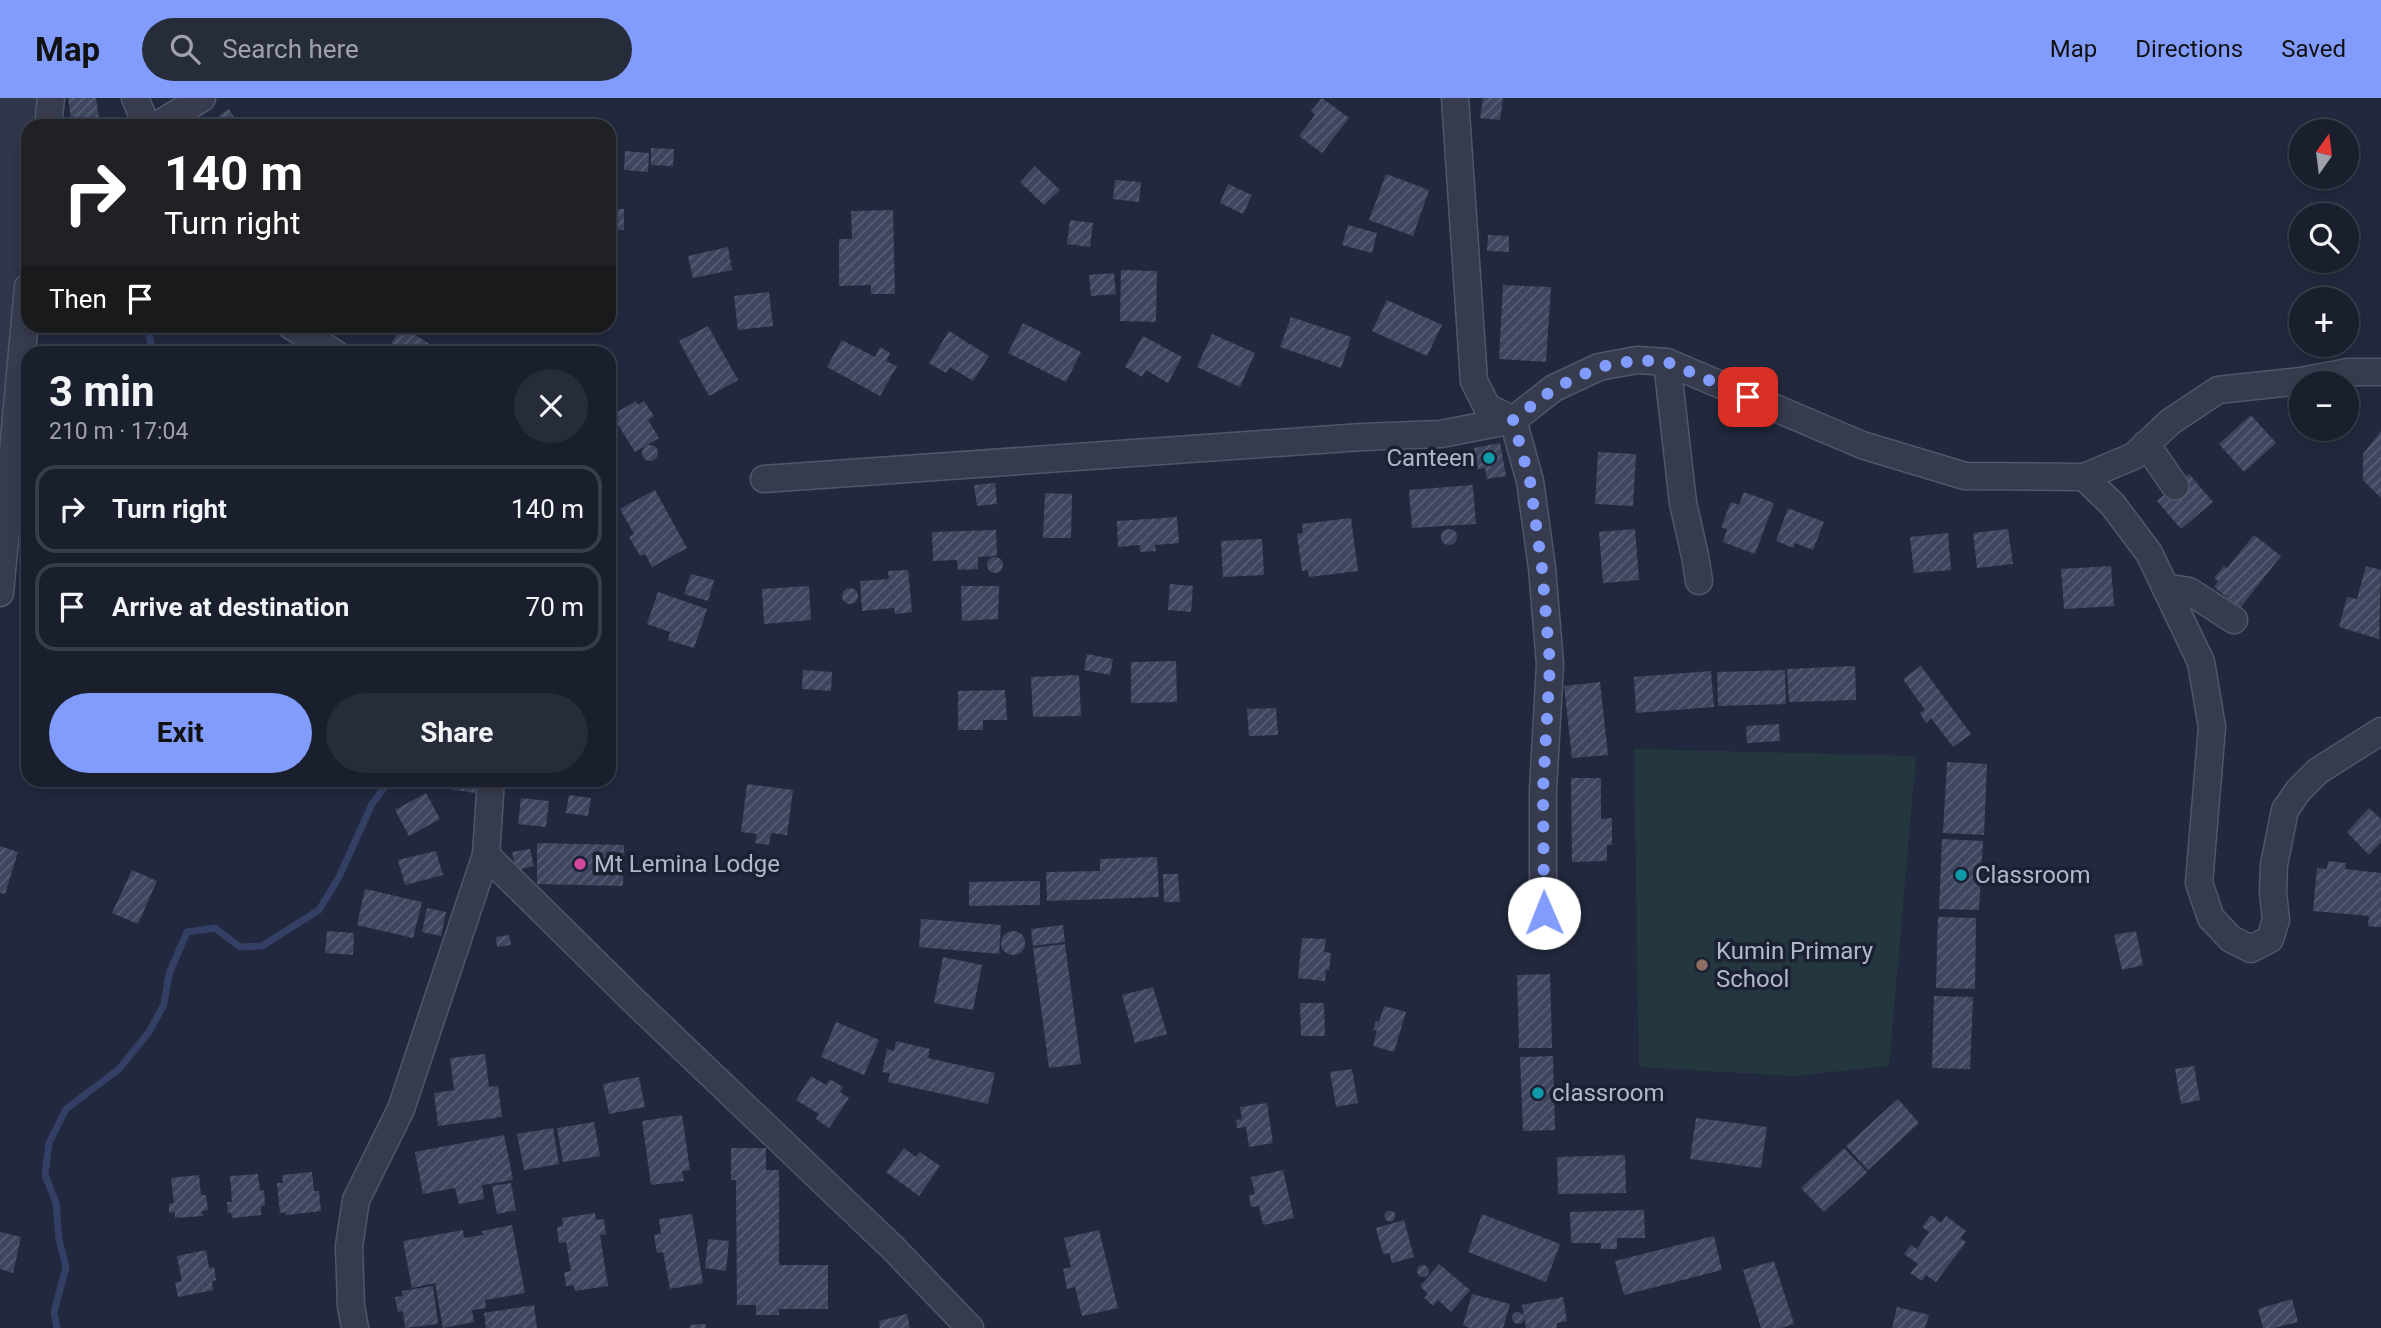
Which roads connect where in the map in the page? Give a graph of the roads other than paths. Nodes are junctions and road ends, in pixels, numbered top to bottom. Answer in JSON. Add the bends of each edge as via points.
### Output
{"nodes":[{"id":1,"x":51,"y":98,"type":"edge"},
{"id":2,"x":135,"y":98,"type":"edge"},
{"id":3,"x":202,"y":98,"type":"edge"},
{"id":4,"x":1455,"y":98,"type":"edge"},
{"id":5,"x":49,"y":119,"type":"edge"},
{"id":6,"x":144,"y":119,"type":"edge"},
{"id":7,"x":168,"y":119,"type":"edge"},
{"id":8,"x":302,"y":333,"type":"edge"},
{"id":9,"x":323,"y":346,"type":"edge"},
{"id":10,"x":1667,"y":362,"type":"junction"},
{"id":11,"x":21,"y":364,"type":"edge"},
{"id":12,"x":2381,"y":372,"type":"edge"},
{"id":13,"x":1513,"y":420,"type":"junction"},
{"id":14,"x":2147,"y":444,"type":"junction"},
{"id":15,"x":2084,"y":477,"type":"junction"},
{"id":16,"x":764,"y":479,"type":"dead end"},
{"id":17,"x":2175,"y":486,"type":"dead end"},
{"id":18,"x":1699,"y":581,"type":"dead end"},
{"id":19,"x":2165,"y":587,"type":"junction"},
{"id":20,"x":0,"y":593,"type":"edge"},
{"id":21,"x":2234,"y":620,"type":"dead end"},
{"id":22,"x":2381,"y":731,"type":"edge"},
{"id":23,"x":491,"y":787,"type":"edge"},
{"id":24,"x":486,"y":855,"type":"junction"},
{"id":25,"x":1544,"y":913,"type":"dead end"},
{"id":26,"x":967,"y":1326,"type":"edge"},
{"id":27,"x":355,"y":1328,"type":"edge"}],
"edges":[{"from":1,"to":5,"type":"street"},
{"from":2,"to":6,"type":"street"},
{"from":3,"to":7,"type":"street"},
{"from":4,"to":13,"type":"street","via":[[1474,381],[1487,407]]},
{"from":8,"to":9,"type":"street"},
{"from":10,"to":13,"type":"street","via":[[1637,360],[1599,367],[1555,388]]},
{"from":10,"to":15,"type":"street","via":[[1862,445],[1965,477]]},
{"from":10,"to":18,"type":"street","via":[[1683,503]]},
{"from":11,"to":20,"type":"street"},
{"from":12,"to":14,"type":"street","via":[[2348,372],[2218,390],[2170,422]]},
{"from":13,"to":16,"type":"street","via":[[1441,434]]},
{"from":13,"to":25,"type":"street","via":[[1530,481],[1550,664],[1543,790]]},
{"from":14,"to":15,"type":"street","via":[[2134,456]]},
{"from":14,"to":17,"type":"street"},
{"from":15,"to":19,"type":"street","via":[[2113,505],[2149,553]]},
{"from":19,"to":21,"type":"street","via":[[2189,591]]},
{"from":19,"to":22,"type":"street","via":[[2201,662],[2212,727],[2199,883],[2211,918],[2231,939],[2250,949],[2270,939],[2276,920],[2273,892],[2278,840],[2285,810],[2298,791],[2318,771]]},
{"from":23,"to":24,"type":"street"},
{"from":24,"to":26,"type":"street","via":[[894,1248]]},
{"from":24,"to":27,"type":"street","via":[[401,1109],[356,1200],[349,1246]]}]}
